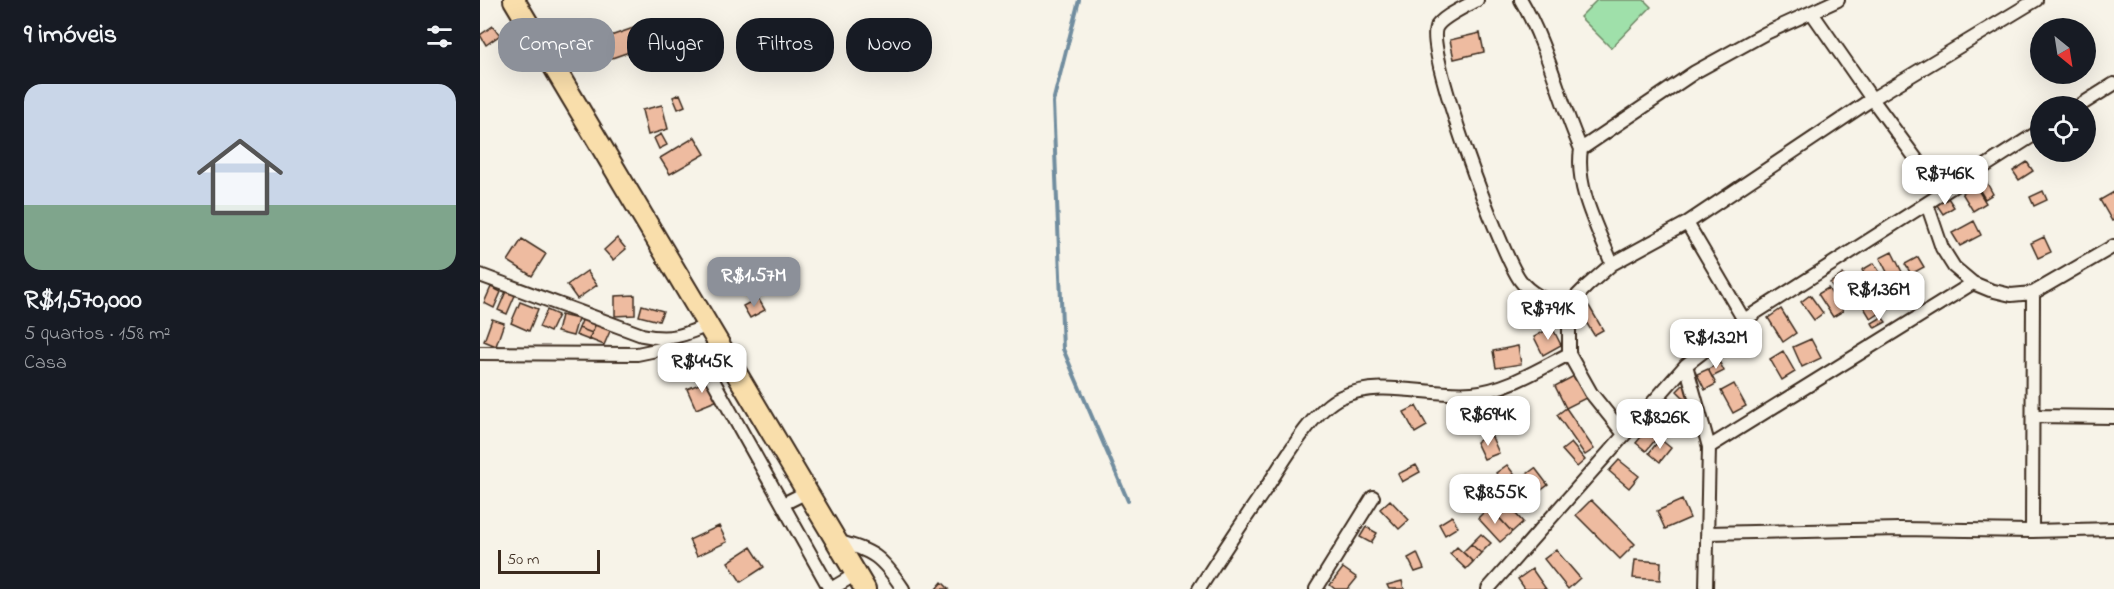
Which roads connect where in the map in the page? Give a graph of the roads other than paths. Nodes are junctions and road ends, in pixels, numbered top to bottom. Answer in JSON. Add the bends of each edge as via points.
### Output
{"nodes":[{"id":1,"x":514,"y":0,"type":"edge"},
{"id":2,"x":1477,"y":0,"type":"edge"},
{"id":3,"x":1521,"y":0,"type":"edge"},
{"id":4,"x":1838,"y":0,"type":"edge"},
{"id":5,"x":2036,"y":0,"type":"edge"},
{"id":6,"x":1812,"y":13,"type":"junction"},
{"id":7,"x":2114,"y":84,"type":"edge"},
{"id":8,"x":2095,"y":96,"type":"edge"},
{"id":9,"x":1872,"y":99,"type":"junction"},
{"id":10,"x":2030,"y":137,"type":"edge"},
{"id":11,"x":1581,"y":149,"type":"junction"},
{"id":12,"x":1942,"y":194,"type":"junction"},
{"id":13,"x":1927,"y":204,"type":"junction"},
{"id":14,"x":1687,"y":223,"type":"junction"},
{"id":15,"x":2114,"y":246,"type":"edge"},
{"id":16,"x":1612,"y":264,"type":"junction"},
{"id":17,"x":480,"y":275,"type":"edge"},
{"id":18,"x":1972,"y":283,"type":"junction"},
{"id":19,"x":2033,"y":293,"type":"junction"},
{"id":20,"x":1571,"y":309,"type":"junction"},
{"id":21,"x":1744,"y":320,"type":"junction"},
{"id":22,"x":708,"y":325,"type":"junction"},
{"id":23,"x":678,"y":337,"type":"junction"},
{"id":24,"x":661,"y":350,"type":"junction"},
{"id":25,"x":480,"y":353,"type":"edge"},
{"id":26,"x":1569,"y":354,"type":"junction"},
{"id":27,"x":1686,"y":365,"type":"junction"},
{"id":28,"x":2034,"y":416,"type":"junction"},
{"id":29,"x":2114,"y":417,"type":"edge"},
{"id":30,"x":1624,"y":434,"type":"junction"},
{"id":31,"x":1709,"y":447,"type":"junction"},
{"id":32,"x":807,"y":492,"type":"junction"},
{"id":33,"x":1373,"y":497,"type":"dead end"},
{"id":34,"x":783,"y":504,"type":"junction"},
{"id":35,"x":2114,"y":529,"type":"edge"},
{"id":36,"x":2032,"y":531,"type":"junction"},
{"id":37,"x":1708,"y":533,"type":"junction"},
{"id":38,"x":836,"y":541,"type":"junction"},
{"id":39,"x":860,"y":582,"type":"edge"},
{"id":40,"x":830,"y":589,"type":"edge"},
{"id":41,"x":903,"y":589,"type":"edge"},
{"id":42,"x":1198,"y":589,"type":"edge"},
{"id":43,"x":1316,"y":589,"type":"edge"},
{"id":44,"x":1488,"y":589,"type":"edge"},
{"id":45,"x":1706,"y":589,"type":"edge"}],
"edges":[{"from":1,"to":22,"type":"main road"},
{"from":2,"to":20,"type":"street","via":[[1440,22],[1435,30],[1437,53],[1456,122],[1488,213],[1520,280],[1542,298]]},
{"from":3,"to":11,"type":"street","via":[[1539,34]]},
{"from":4,"to":6,"type":"street"},
{"from":5,"to":9,"type":"street"},
{"from":6,"to":9,"type":"street"},
{"from":6,"to":11,"type":"street","via":[[1695,72]]},
{"from":7,"to":8,"type":"street"},
{"from":9,"to":12,"type":"street"},
{"from":9,"to":14,"type":"street"},
{"from":10,"to":12,"type":"street"},
{"from":11,"to":16,"type":"street","via":[[1579,164],[1587,199]]},
{"from":12,"to":13,"type":"street"},
{"from":13,"to":18,"type":"street","via":[[1942,248],[1954,267]]},
{"from":13,"to":21,"type":"street"},
{"from":14,"to":16,"type":"street"},
{"from":14,"to":21,"type":"street"},
{"from":15,"to":19,"type":"street"},
{"from":16,"to":20,"type":"street","via":[[1576,297]]},
{"from":17,"to":23,"type":"street","via":[[630,332],[654,338]]},
{"from":18,"to":19,"type":"street","via":[[2011,295]]},
{"from":18,"to":31,"type":"street"},
{"from":19,"to":28,"type":"street"},
{"from":20,"to":26,"type":"street"},
{"from":21,"to":27,"type":"street"},
{"from":22,"to":23,"type":"street"},
{"from":22,"to":32,"type":"main road"},
{"from":23,"to":24,"type":"street"},
{"from":24,"to":25,"type":"street","via":[[637,354]]},
{"from":24,"to":34,"type":"street","via":[[682,355],[706,369]]},
{"from":26,"to":30,"type":"street","via":[[1592,393]]},
{"from":26,"to":42,"type":"street","via":[[1491,390],[1376,390],[1353,393],[1331,402],[1294,446]]},
{"from":27,"to":30,"type":"street"},
{"from":27,"to":31,"type":"street"},
{"from":28,"to":29,"type":"street"},
{"from":28,"to":36,"type":"street"},
{"from":30,"to":44,"type":"street"},
{"from":31,"to":37,"type":"street"},
{"from":32,"to":34,"type":"street"},
{"from":32,"to":38,"type":"main road"},
{"from":33,"to":43,"type":"street"},
{"from":34,"to":40,"type":"street"},
{"from":35,"to":36,"type":"street"},
{"from":36,"to":37,"type":"street"},
{"from":37,"to":45,"type":"street"},
{"from":38,"to":39,"type":"main road"},
{"from":38,"to":41,"type":"street","via":[[868,550],[887,566]]},
{"from":39,"to":40,"type":"street"}]}
